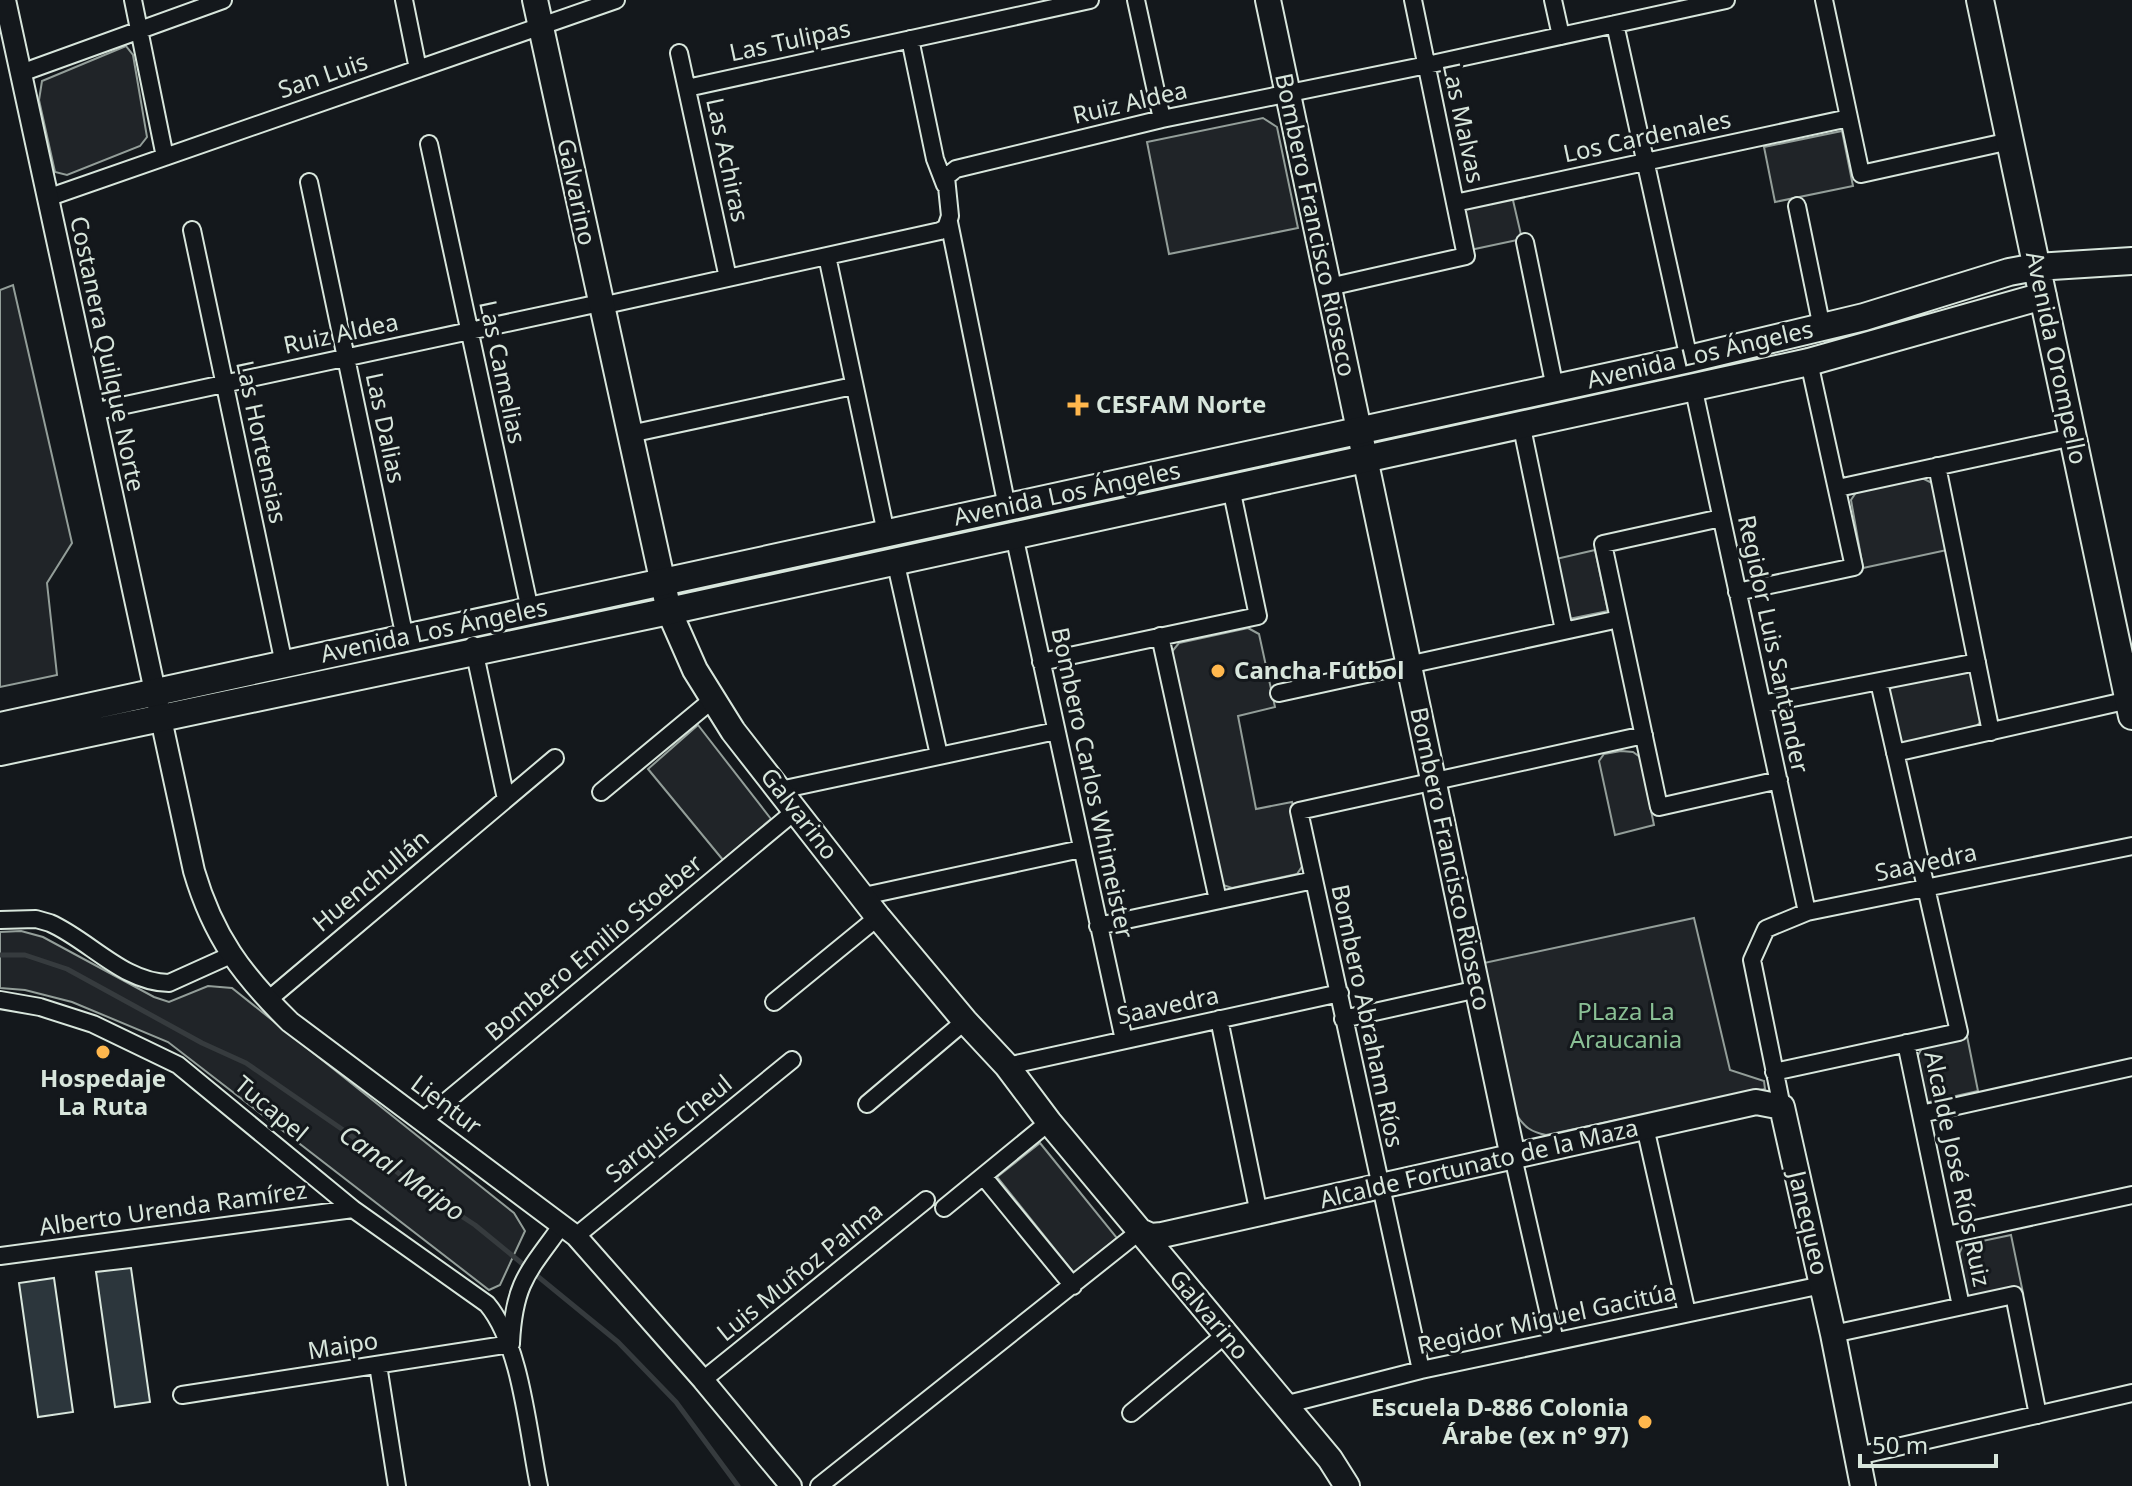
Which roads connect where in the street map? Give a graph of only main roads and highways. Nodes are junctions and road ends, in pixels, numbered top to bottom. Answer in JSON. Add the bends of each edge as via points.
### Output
{"nodes":[{"id":1,"x":535,"y":0,"type":"edge"},
{"id":2,"x":1268,"y":0,"type":"edge"},
{"id":3,"x":1980,"y":0,"type":"edge"},
{"id":4,"x":2132,"y":261,"type":"edge"},
{"id":5,"x":2036,"y":267,"type":"junction"},
{"id":6,"x":2043,"y":296,"type":"junction"},
{"id":7,"x":1359,"y":430,"type":"junction"},
{"id":8,"x":1365,"y":457,"type":"junction"},
{"id":9,"x":663,"y":582,"type":"junction"},
{"id":10,"x":669,"y":611,"type":"junction"},
{"id":11,"x":2130,"y":708,"type":"edge"},
{"id":12,"x":0,"y":726,"type":"edge"},
{"id":13,"x":0,"y":752,"type":"edge"},
{"id":14,"x":1782,"y":1107,"type":"joint"},
{"id":15,"x":1513,"y":1157,"type":"junction"},
{"id":16,"x":1140,"y":1231,"type":"junction"},
{"id":17,"x":1176,"y":1232,"type":"junction"},
{"id":18,"x":1164,"y":1260,"type":"junction"},
{"id":19,"x":1347,"y":1486,"type":"edge"},
{"id":20,"x":1863,"y":1486,"type":"edge"}],
"edges":[{"from":1,"to":9,"type":"main road","name":"Galvarino"},
{"from":2,"to":7,"type":"main road","name":"Bombero Francisco Rioseco"},
{"from":3,"to":5,"type":"main road","name":"Avenida Orompello"},
{"from":4,"to":5,"type":"main road","name":"Avenida Los Ángeles"},
{"from":5,"to":6,"type":"main road","name":"Avenida Orompello"},
{"from":5,"to":7,"type":"main road","name":"Avenida Los Ángeles","via":[[1822,328]]},
{"from":6,"to":8,"type":"main road","name":"Avenida Los Ángeles","via":[[1809,362]]},
{"from":6,"to":11,"type":"main road","name":"Avenida Orompello"},
{"from":7,"to":8,"type":"main road","name":"Bombero Francisco Rioseco"},
{"from":7,"to":9,"type":"main road","name":"Avenida Los Ángeles"},
{"from":8,"to":10,"type":"main road","name":"Avenida Los Ángeles"},
{"from":8,"to":15,"type":"main road","name":"Bombero Francisco Rioseco"},
{"from":9,"to":10,"type":"main road","name":"Galvarino"},
{"from":9,"to":12,"type":"main road","name":"Avenida Los Ángeles"},
{"from":10,"to":13,"type":"main road","name":"Avenida Los Ángeles"},
{"from":10,"to":16,"type":"main road","name":"Galvarino","via":[[712,700],[794,812]]},
{"from":14,"to":15,"type":"main road","name":"Alcalde Fortunato de la Maza","via":[[1756,1102]]},
{"from":14,"to":20,"type":"main road","name":"Janequeo"},
{"from":15,"to":17,"type":"main road","name":"Alcalde Fortunato de la Maza"},
{"from":16,"to":17,"type":"main road","name":"Alcalde Fortunato de la Maza","via":[[1151,1236]]},
{"from":16,"to":18,"type":"main road","name":"Galvarino"},
{"from":17,"to":18,"type":"main road","via":[[1160,1243]]},
{"from":18,"to":19,"type":"main road","name":"Galvarino"}]}
